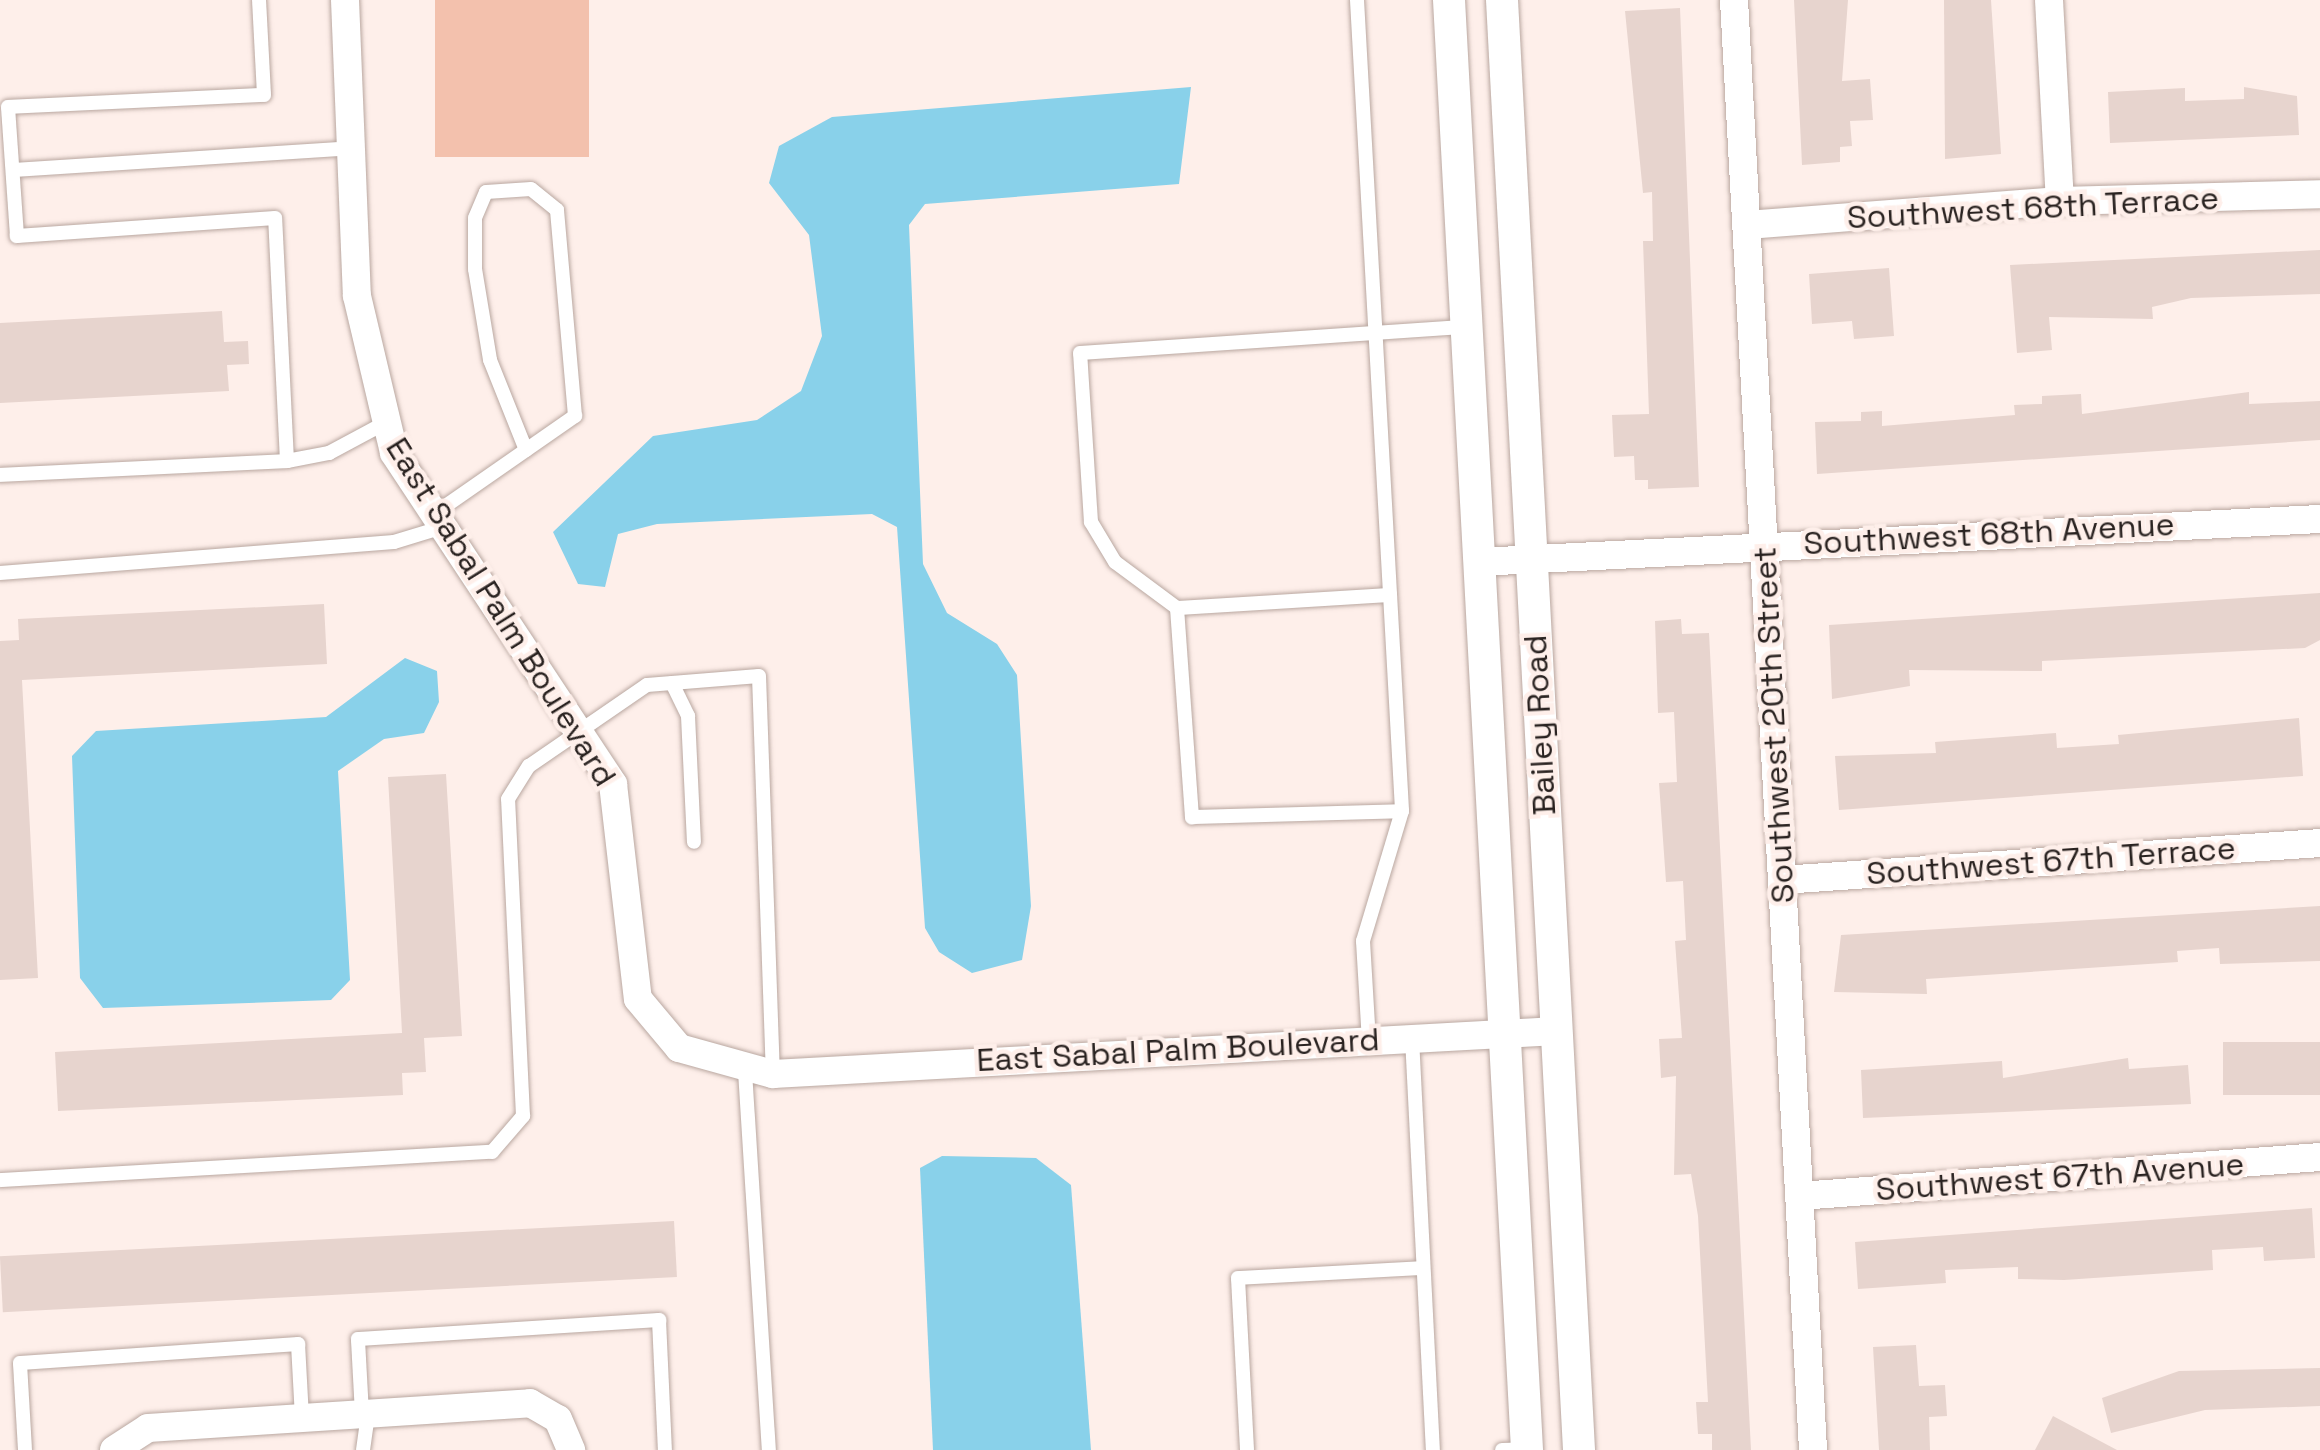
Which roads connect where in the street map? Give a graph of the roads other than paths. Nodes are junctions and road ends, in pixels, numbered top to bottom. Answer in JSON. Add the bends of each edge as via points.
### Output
{"nodes":[{"id":1,"x":258,"y":0,"type":"edge"},
{"id":2,"x":345,"y":0,"type":"edge"},
{"id":3,"x":1357,"y":0,"type":"edge"},
{"id":4,"x":1450,"y":0,"type":"edge"},
{"id":5,"x":1502,"y":0,"type":"edge"},
{"id":6,"x":1734,"y":0,"type":"edge"},
{"id":7,"x":2049,"y":0,"type":"edge"},
{"id":8,"x":4,"y":102,"type":"edge"},
{"id":9,"x":350,"y":148,"type":"junction"},
{"id":10,"x":13,"y":170,"type":"junction"},
{"id":11,"x":2320,"y":194,"type":"edge"},
{"id":12,"x":2060,"y":201,"type":"junction"},
{"id":13,"x":1747,"y":226,"type":"junction"},
{"id":14,"x":1467,"y":327,"type":"junction"},
{"id":15,"x":1376,"y":335,"type":"junction"},
{"id":16,"x":385,"y":423,"type":"junction"},
{"id":17,"x":526,"y":450,"type":"junction"},
{"id":18,"x":287,"y":461,"type":"junction"},
{"id":19,"x":0,"y":475,"type":"edge"},
{"id":20,"x":2320,"y":519,"type":"edge"},
{"id":21,"x":438,"y":520,"type":"junction"},
{"id":22,"x":1764,"y":546,"type":"junction"},
{"id":23,"x":1532,"y":559,"type":"junction"},
{"id":24,"x":1479,"y":562,"type":"junction"},
{"id":25,"x":0,"y":573,"type":"edge"},
{"id":26,"x":1390,"y":595,"type":"junction"},
{"id":27,"x":1177,"y":608,"type":"junction"},
{"id":28,"x":672,"y":683,"type":"junction"},
{"id":29,"x":579,"y":734,"type":"junction"},
{"id":30,"x":1402,"y":811,"type":"junction"},
{"id":31,"x":694,"y":842,"type":"dead end"},
{"id":32,"x":2320,"y":842,"type":"edge"},
{"id":33,"x":1782,"y":880,"type":"junction"},
{"id":34,"x":1557,"y":1031,"type":"junction"},
{"id":35,"x":1504,"y":1034,"type":"junction"},
{"id":36,"x":1412,"y":1038,"type":"junction"},
{"id":37,"x":1369,"y":1040,"type":"junction"},
{"id":38,"x":759,"y":1073,"type":"junction"},
{"id":39,"x":2320,"y":1157,"type":"edge"},
{"id":40,"x":0,"y":1180,"type":"edge"},
{"id":41,"x":1800,"y":1196,"type":"junction"},
{"id":42,"x":1423,"y":1268,"type":"junction"},
{"id":43,"x":365,"y":1414,"type":"junction"},
{"id":44,"x":302,"y":1418,"type":"junction"},
{"id":45,"x":25,"y":1450,"type":"edge"},
{"id":46,"x":114,"y":1450,"type":"edge"},
{"id":47,"x":362,"y":1450,"type":"edge"},
{"id":48,"x":571,"y":1450,"type":"edge"},
{"id":49,"x":665,"y":1450,"type":"edge"},
{"id":50,"x":769,"y":1450,"type":"edge"},
{"id":51,"x":1247,"y":1450,"type":"edge"},
{"id":52,"x":1433,"y":1450,"type":"edge"},
{"id":53,"x":1502,"y":1450,"type":"edge"},
{"id":54,"x":1527,"y":1450,"type":"edge"},
{"id":55,"x":1579,"y":1450,"type":"edge"},
{"id":56,"x":1813,"y":1450,"type":"edge"}],
"edges":[{"from":1,"to":8,"type":"lane","via":[[264,94]]},
{"from":2,"to":9,"type":"street","name":"East Sabal Palm Boulevard"},
{"from":3,"to":15,"type":"lane"},
{"from":4,"to":14,"type":"street","name":"Bailey Road"},
{"from":5,"to":23,"type":"street","name":"Bailey Road"},
{"from":6,"to":13,"type":"street","name":"Southwest 20th Street"},
{"from":7,"to":12,"type":"street"},
{"from":8,"to":10,"type":"lane"},
{"from":9,"to":10,"type":"lane"},
{"from":9,"to":16,"type":"street","name":"East Sabal Palm Boulevard","via":[[356,296]]},
{"from":10,"to":18,"type":"lane","via":[[17,236],[276,218]]},
{"from":11,"to":12,"type":"street","name":"Southwest 68th Terrace"},
{"from":12,"to":13,"type":"street","name":"Southwest 68th Terrace"},
{"from":13,"to":22,"type":"street","name":"Southwest 20th Street"},
{"from":14,"to":15,"type":"lane"},
{"from":14,"to":24,"type":"street","name":"Bailey Road"},
{"from":15,"to":26,"type":"lane"},
{"from":15,"to":27,"type":"lane","via":[[1080,353],[1091,522],[1115,562]]},
{"from":16,"to":18,"type":"lane","via":[[328,453]]},
{"from":16,"to":21,"type":"street","name":"East Sabal Palm Boulevard"},
{"from":17,"to":17,"type":"lane","via":[[576,416],[557,210],[531,189],[486,192],[475,269],[490,360]]},
{"from":17,"to":21,"type":"lane"},
{"from":18,"to":19,"type":"lane"},
{"from":20,"to":22,"type":"street","name":"Southwest 68th Avenue"},
{"from":21,"to":25,"type":"lane","via":[[394,542]]},
{"from":21,"to":29,"type":"street","name":"East Sabal Palm Boulevard"},
{"from":22,"to":23,"type":"street","name":"Southwest 68th Avenue"},
{"from":22,"to":33,"type":"street","name":"Southwest 20th Street"},
{"from":23,"to":24,"type":"street","name":"Southwest 68th Avenue"},
{"from":23,"to":34,"type":"street","name":"Bailey Road"},
{"from":24,"to":35,"type":"street","name":"Bailey Road"},
{"from":26,"to":27,"type":"lane"},
{"from":26,"to":30,"type":"lane"},
{"from":27,"to":30,"type":"lane","via":[[1192,817]]},
{"from":28,"to":29,"type":"lane","via":[[647,685]]},
{"from":28,"to":31,"type":"lane","via":[[688,716]]},
{"from":28,"to":38,"type":"lane","via":[[758,676]]},
{"from":29,"to":38,"type":"street","name":"East Sabal Palm Boulevard","via":[[613,784],[638,999],[679,1048]]},
{"from":29,"to":40,"type":"lane","via":[[530,766],[508,798],[523,1116],[492,1152]]},
{"from":30,"to":37,"type":"lane","via":[[1362,941]]},
{"from":32,"to":33,"type":"street","name":"Southwest 67th Terrace"},
{"from":33,"to":41,"type":"street","name":"Southwest 20th Street"},
{"from":34,"to":35,"type":"street","name":"East Sabal Palm Boulevard"},
{"from":34,"to":55,"type":"street","name":"Bailey Road"},
{"from":35,"to":36,"type":"street","name":"East Sabal Palm Boulevard"},
{"from":35,"to":54,"type":"street","name":"Bailey Road"},
{"from":36,"to":37,"type":"street","name":"East Sabal Palm Boulevard"},
{"from":36,"to":42,"type":"lane"},
{"from":37,"to":38,"type":"street","name":"East Sabal Palm Boulevard"},
{"from":38,"to":50,"type":"lane"},
{"from":39,"to":41,"type":"street","name":"Southwest 67th Avenue"},
{"from":41,"to":56,"type":"street","name":"Southwest 20th Street"},
{"from":42,"to":51,"type":"lane","via":[[1238,1278]]},
{"from":42,"to":52,"type":"lane"},
{"from":43,"to":44,"type":"street"},
{"from":43,"to":47,"type":"lane"},
{"from":43,"to":48,"type":"street","via":[[530,1403],[558,1419]]},
{"from":43,"to":49,"type":"lane","via":[[358,1339],[659,1320]]},
{"from":44,"to":45,"type":"lane","via":[[298,1344],[20,1363]]},
{"from":44,"to":46,"type":"street","via":[[148,1428]]},
{"from":53,"to":54,"type":"lane"}]}
